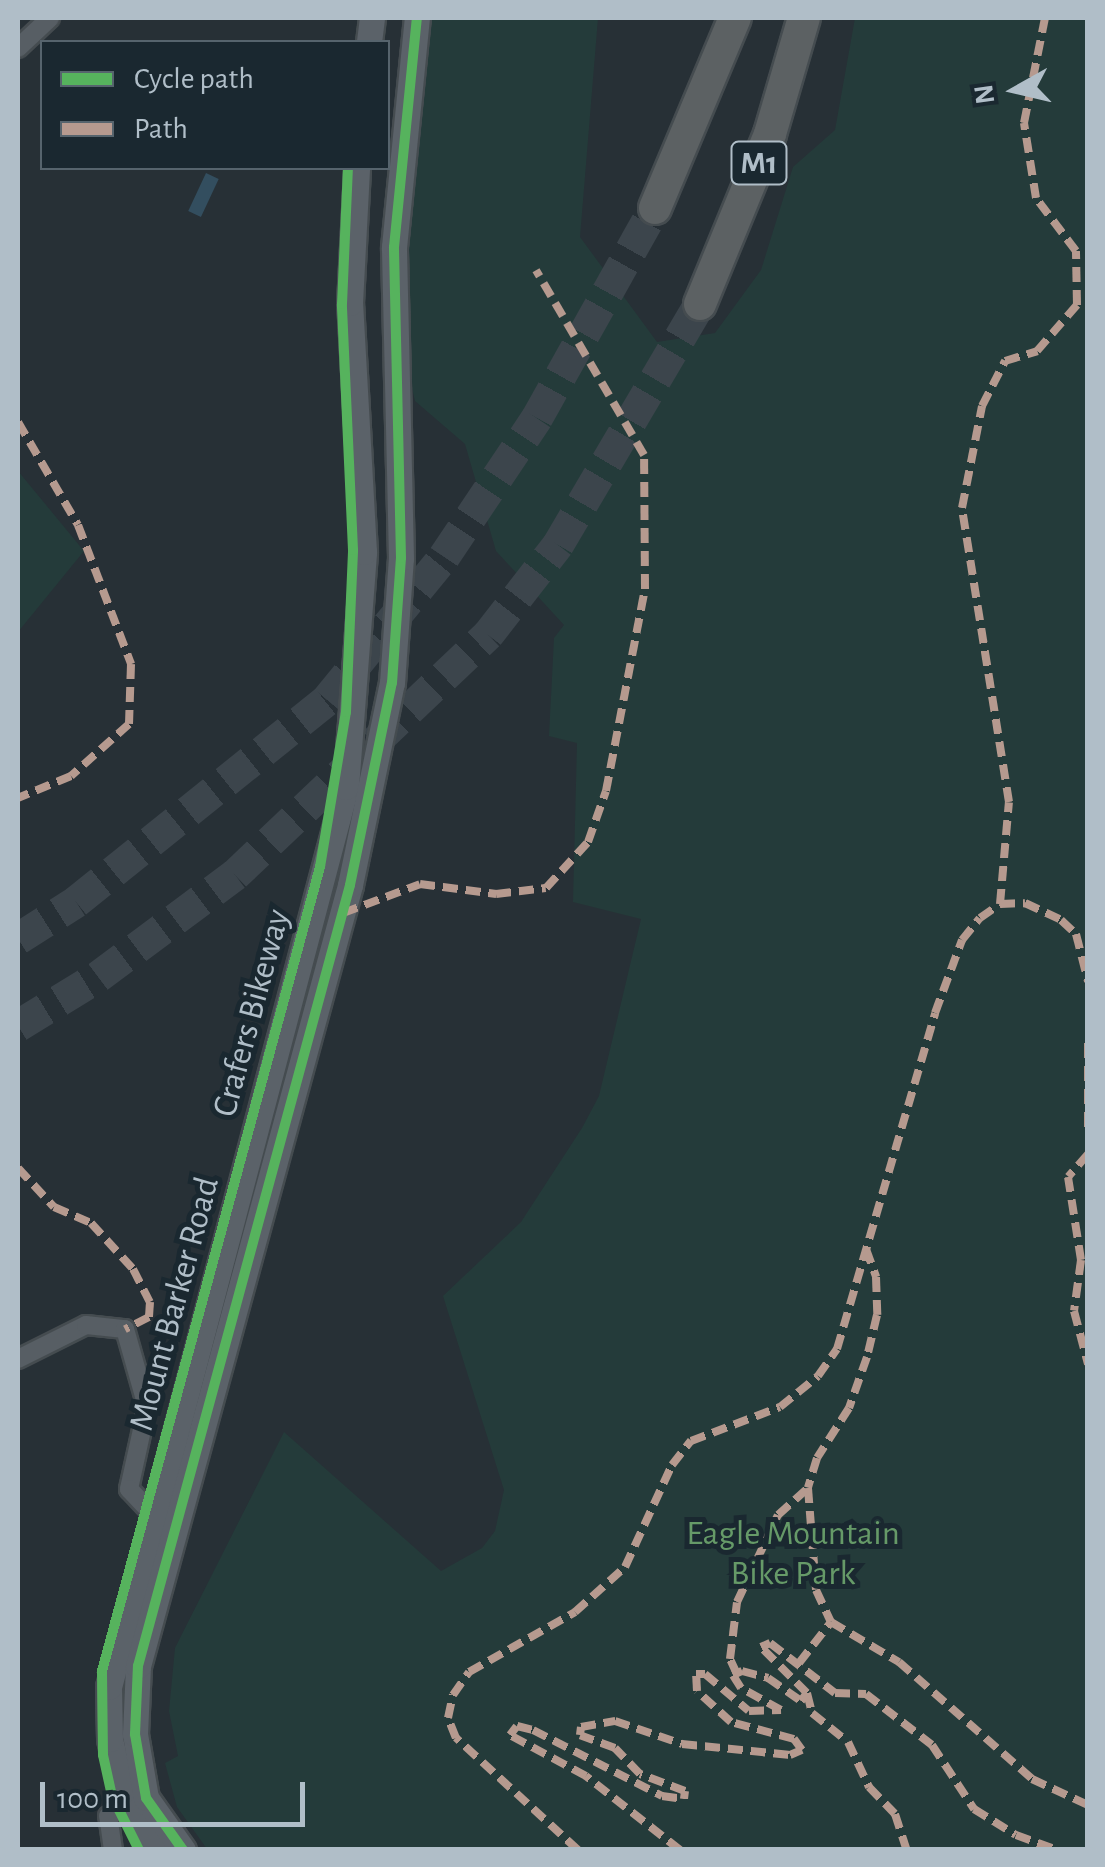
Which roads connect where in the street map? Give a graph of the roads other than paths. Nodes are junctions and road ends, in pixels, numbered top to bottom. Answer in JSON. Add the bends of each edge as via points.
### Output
{"nodes":[{"id":1,"x":50,"y":18,"type":"edge"},
{"id":2,"x":417,"y":18,"type":"edge"},
{"id":3,"x":734,"y":18,"type":"edge"},
{"id":4,"x":804,"y":18,"type":"edge"},
{"id":5,"x":18,"y":48,"type":"edge"},
{"id":6,"x":390,"y":168,"type":"edge"},
{"id":7,"x":357,"y":170,"type":"edge"},
{"id":8,"x":655,"y":208,"type":"tunnel mouth"},
{"id":9,"x":700,"y":304,"type":"tunnel mouth"},
{"id":10,"x":356,"y":713,"type":"junction"},
{"id":11,"x":386,"y":716,"type":"junction"},
{"id":12,"x":18,"y":1359,"type":"edge"},
{"id":13,"x":163,"y":1522,"type":"junction"},
{"id":14,"x":137,"y":1802,"type":"junction"},
{"id":15,"x":113,"y":1850,"type":"edge"},
{"id":16,"x":154,"y":1850,"type":"edge"},
{"id":17,"x":184,"y":1850,"type":"edge"}],
"edges":[{"from":1,"to":5,"type":"street"},
{"from":2,"to":6,"type":"main road","name":"Mount Barker Road"},
{"from":3,"to":8,"type":"highway","number":"M1"},
{"from":4,"to":9,"type":"highway","number":"M1","via":[[770,134]]},
{"from":6,"to":11,"type":"main road","name":"Mount Barker Road","via":[[401,558]]},
{"from":7,"to":10,"type":"main road","name":"Mount Barker Road","via":[[350,303],[364,552]]},
{"from":10,"to":11,"type":"main road"},
{"from":10,"to":13,"type":"main road","name":"Mount Barker Road","via":[[330,865]]},
{"from":11,"to":13,"type":"main road","name":"Mount Barker Road","via":[[346,899]]},
{"from":12,"to":13,"type":"street","via":[[86,1325],[124,1329],[147,1407],[129,1488]]},
{"from":13,"to":14,"type":"main road","name":"Mount Barker Road","via":[[134,1700]]},
{"from":14,"to":15,"type":"street","via":[[108,1816]]},
{"from":14,"to":16,"type":"main road","name":"Mount Barker Road"},
{"from":14,"to":17,"type":"main road","name":"Mount Barker Road"}]}
